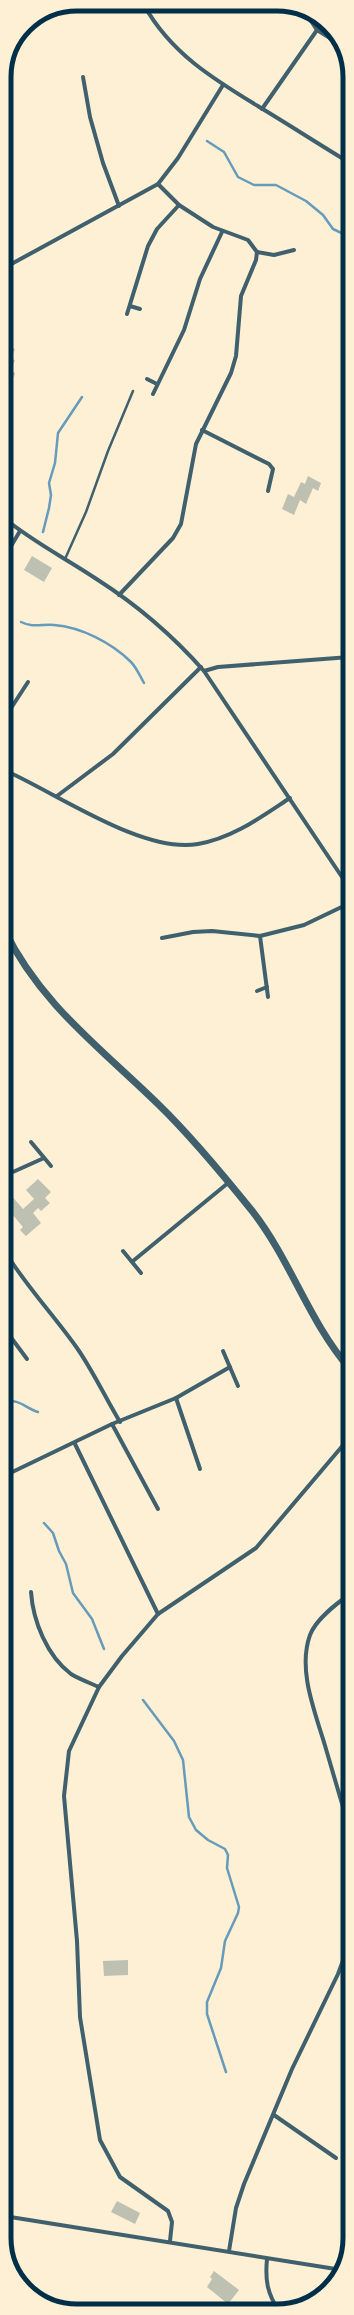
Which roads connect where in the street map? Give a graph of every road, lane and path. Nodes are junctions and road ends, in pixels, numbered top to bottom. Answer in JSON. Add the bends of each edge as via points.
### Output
{"nodes":[{"id":1,"x":147,"y":11,"type":"edge"},
{"id":2,"x":311,"y":21,"type":"edge"},
{"id":3,"x":317,"y":30,"type":"junction"},
{"id":4,"x":330,"y":38,"type":"edge"},
{"id":5,"x":84,"y":77,"type":"dead end"},
{"id":6,"x":223,"y":85,"type":"junction"},
{"id":7,"x":262,"y":109,"type":"junction"},
{"id":8,"x":343,"y":159,"type":"edge"},
{"id":9,"x":158,"y":184,"type":"junction"},
{"id":10,"x":179,"y":205,"type":"junction"},
{"id":11,"x":119,"y":206,"type":"junction"},
{"id":12,"x":222,"y":232,"type":"junction"},
{"id":13,"x":294,"y":250,"type":"dead end"},
{"id":14,"x":257,"y":252,"type":"junction"},
{"id":15,"x":11,"y":264,"type":"edge"},
{"id":16,"x":130,"y":306,"type":"junction"},
{"id":17,"x":140,"y":309,"type":"dead end"},
{"id":18,"x":127,"y":314,"type":"dead end"},
{"id":19,"x":146,"y":379,"type":"dead end"},
{"id":20,"x":157,"y":384,"type":"junction"},
{"id":21,"x":133,"y":391,"type":"dead end"},
{"id":22,"x":153,"y":394,"type":"dead end"},
{"id":23,"x":202,"y":430,"type":"junction"},
{"id":24,"x":268,"y":491,"type":"dead end"},
{"id":25,"x":11,"y":524,"type":"edge"},
{"id":26,"x":20,"y":531,"type":"junction"},
{"id":27,"x":11,"y":546,"type":"edge"},
{"id":28,"x":65,"y":559,"type":"junction"},
{"id":29,"x":119,"y":595,"type":"junction"},
{"id":30,"x":343,"y":658,"type":"edge"},
{"id":31,"x":200,"y":667,"type":"junction"},
{"id":32,"x":204,"y":671,"type":"junction"},
{"id":33,"x":28,"y":682,"type":"dead end"},
{"id":34,"x":11,"y":708,"type":"edge"},
{"id":35,"x":11,"y":773,"type":"edge"},
{"id":36,"x":57,"y":796,"type":"junction"},
{"id":37,"x":290,"y":798,"type":"junction"},
{"id":38,"x":343,"y":878,"type":"edge"},
{"id":39,"x":343,"y":906,"type":"edge"},
{"id":40,"x":260,"y":936,"type":"junction"},
{"id":41,"x":162,"y":938,"type":"dead end"},
{"id":42,"x":11,"y":943,"type":"edge"},
{"id":43,"x":267,"y":987,"type":"junction"},
{"id":44,"x":257,"y":991,"type":"dead end"},
{"id":45,"x":268,"y":997,"type":"dead end"},
{"id":46,"x":31,"y":1142,"type":"dead end"},
{"id":47,"x":44,"y":1158,"type":"junction"},
{"id":48,"x":51,"y":1166,"type":"dead end"},
{"id":49,"x":11,"y":1173,"type":"edge"},
{"id":50,"x":228,"y":1183,"type":"junction"},
{"id":51,"x":123,"y":1251,"type":"dead end"},
{"id":52,"x":133,"y":1261,"type":"junction"},
{"id":53,"x":11,"y":1262,"type":"edge"},
{"id":54,"x":13,"y":1265,"type":"joint"},
{"id":55,"x":141,"y":1273,"type":"dead end"},
{"id":56,"x":11,"y":1337,"type":"edge"},
{"id":57,"x":223,"y":1351,"type":"dead end"},
{"id":58,"x":27,"y":1359,"type":"dead end"},
{"id":59,"x":343,"y":1360,"type":"edge"},
{"id":60,"x":230,"y":1367,"type":"junction"},
{"id":61,"x":238,"y":1386,"type":"dead end"},
{"id":62,"x":176,"y":1398,"type":"junction"},
{"id":63,"x":120,"y":1422,"type":"junction"},
{"id":64,"x":112,"y":1424,"type":"junction"},
{"id":65,"x":75,"y":1444,"type":"junction"},
{"id":66,"x":343,"y":1446,"type":"edge"},
{"id":67,"x":200,"y":1469,"type":"dead end"},
{"id":68,"x":11,"y":1473,"type":"edge"},
{"id":69,"x":158,"y":1509,"type":"dead end"},
{"id":70,"x":31,"y":1592,"type":"dead end"},
{"id":71,"x":343,"y":1600,"type":"edge"},
{"id":72,"x":158,"y":1614,"type":"junction"},
{"id":73,"x":99,"y":1687,"type":"junction"},
{"id":74,"x":343,"y":1807,"type":"edge"},
{"id":75,"x":343,"y":1958,"type":"edge"},
{"id":76,"x":274,"y":2115,"type":"junction"},
{"id":77,"x":336,"y":2158,"type":"dead end"},
{"id":78,"x":11,"y":2217,"type":"edge"},
{"id":79,"x":170,"y":2241,"type":"junction"},
{"id":80,"x":229,"y":2251,"type":"junction"},
{"id":81,"x":267,"y":2259,"type":"junction"},
{"id":82,"x":335,"y":2269,"type":"edge"},
{"id":83,"x":275,"y":2304,"type":"edge"}],
"edges":[{"from":1,"to":6,"type":"street","via":[[174,46],[197,68]]},
{"from":2,"to":3,"type":"street"},
{"from":3,"to":4,"type":"street"},
{"from":3,"to":7,"type":"street"},
{"from":5,"to":11,"type":"street","via":[[90,117]]},
{"from":6,"to":7,"type":"street"},
{"from":6,"to":9,"type":"street","via":[[178,158]]},
{"from":7,"to":8,"type":"street"},
{"from":9,"to":10,"type":"street"},
{"from":9,"to":11,"type":"street"},
{"from":10,"to":12,"type":"street"},
{"from":10,"to":16,"type":"street","via":[[157,229],[148,246]]},
{"from":11,"to":15,"type":"street"},
{"from":12,"to":14,"type":"street","via":[[239,235],[248,240]]},
{"from":12,"to":20,"type":"street","via":[[200,279],[184,330]]},
{"from":13,"to":14,"type":"street","via":[[274,255]]},
{"from":14,"to":23,"type":"street","via":[[241,296],[236,356],[231,373]]},
{"from":16,"to":17,"type":"street"},
{"from":16,"to":18,"type":"street"},
{"from":19,"to":20,"type":"street"},
{"from":20,"to":22,"type":"street"},
{"from":21,"to":28,"type":"lane"},
{"from":23,"to":24,"type":"street","via":[[268,464],[273,469]]},
{"from":23,"to":29,"type":"street","via":[[193,456],[182,524]]},
{"from":25,"to":26,"type":"street"},
{"from":26,"to":27,"type":"street"},
{"from":26,"to":28,"type":"street"},
{"from":28,"to":29,"type":"street"},
{"from":29,"to":31,"type":"street","via":[[190,654]]},
{"from":30,"to":32,"type":"street","via":[[218,667]]},
{"from":31,"to":32,"type":"street"},
{"from":31,"to":36,"type":"street","via":[[112,754]]},
{"from":32,"to":37,"type":"street"},
{"from":33,"to":34,"type":"street"},
{"from":35,"to":36,"type":"street"},
{"from":36,"to":37,"type":"street","via":[[121,828],[152,840],[184,845],[210,841],[242,829]]},
{"from":37,"to":38,"type":"street"},
{"from":39,"to":40,"type":"street","via":[[304,925]]},
{"from":40,"to":41,"type":"street","via":[[206,931]]},
{"from":40,"to":43,"type":"street"},
{"from":42,"to":50,"type":"street","via":[[51,1002],[160,1106]]},
{"from":43,"to":44,"type":"street"},
{"from":43,"to":45,"type":"street"},
{"from":46,"to":47,"type":"street"},
{"from":47,"to":48,"type":"street"},
{"from":47,"to":49,"type":"street"},
{"from":50,"to":52,"type":"street"},
{"from":50,"to":59,"type":"street","via":[[269,1236],[320,1329]]},
{"from":51,"to":52,"type":"street"},
{"from":52,"to":55,"type":"street"},
{"from":53,"to":54,"type":"street"},
{"from":54,"to":63,"type":"street","via":[[78,1350]]},
{"from":56,"to":58,"type":"street"},
{"from":57,"to":60,"type":"street"},
{"from":60,"to":61,"type":"street"},
{"from":60,"to":62,"type":"street"},
{"from":62,"to":63,"type":"street"},
{"from":62,"to":67,"type":"street"},
{"from":63,"to":64,"type":"street"},
{"from":64,"to":65,"type":"street"},
{"from":64,"to":69,"type":"street"},
{"from":65,"to":68,"type":"street"},
{"from":65,"to":72,"type":"street"},
{"from":66,"to":72,"type":"street","via":[[256,1548]]},
{"from":70,"to":73,"type":"street","via":[[32,1609],[54,1657],[71,1674]]},
{"from":71,"to":74,"type":"street","via":[[322,1618],[310,1633],[306,1649],[306,1673],[311,1697]]},
{"from":72,"to":73,"type":"street"},
{"from":73,"to":79,"type":"street","via":[[70,1751],[64,1796],[77,1941],[80,2017],[100,2140],[120,2177],[168,2211],[172,2222]]},
{"from":75,"to":76,"type":"street"},
{"from":76,"to":77,"type":"street"},
{"from":76,"to":80,"type":"street","via":[[236,2208]]},
{"from":78,"to":79,"type":"street"},
{"from":79,"to":80,"type":"street"},
{"from":80,"to":81,"type":"street"},
{"from":81,"to":82,"type":"street"},
{"from":81,"to":83,"type":"street","via":[[267,2290]]}]}
